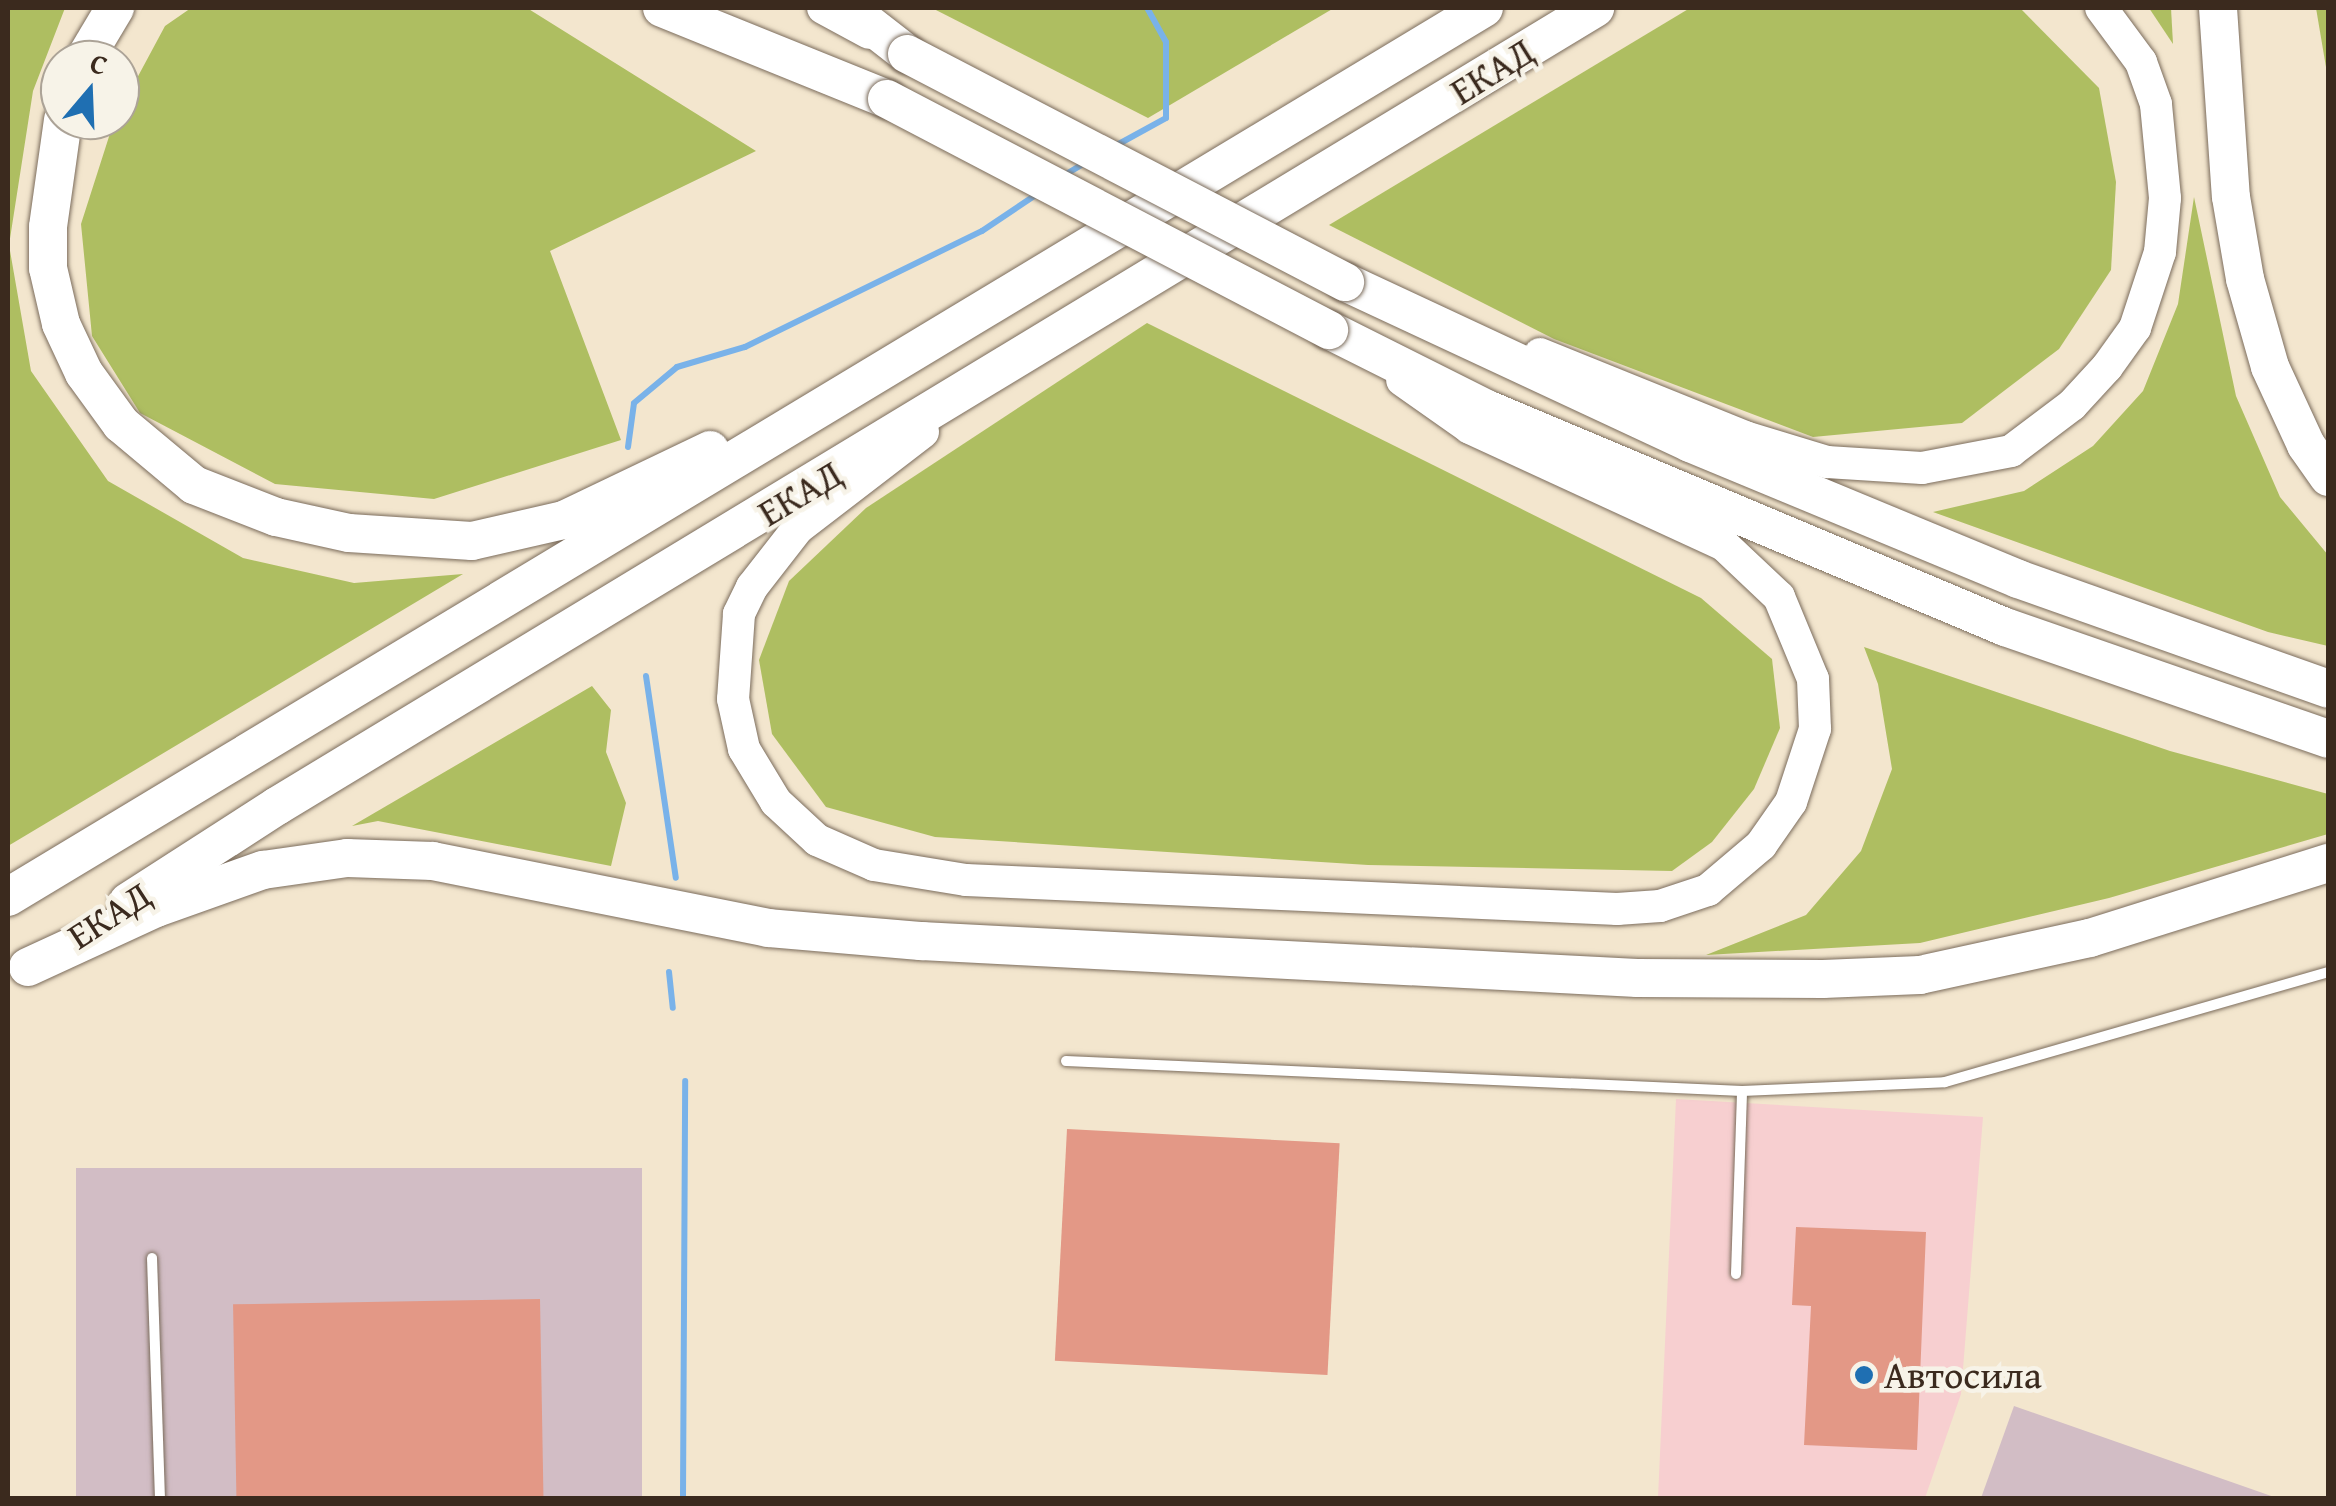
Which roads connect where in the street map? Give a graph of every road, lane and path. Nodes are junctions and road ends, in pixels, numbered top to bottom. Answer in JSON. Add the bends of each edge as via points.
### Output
{"nodes":[{"id":1,"x":115,"y":8,"type":"edge"},
{"id":2,"x":662,"y":8,"type":"edge"},
{"id":3,"x":705,"y":8,"type":"edge"},
{"id":4,"x":823,"y":8,"type":"edge"},
{"id":5,"x":848,"y":8,"type":"edge"},
{"id":6,"x":1447,"y":8,"type":"edge"},
{"id":7,"x":1484,"y":8,"type":"edge"},
{"id":8,"x":1594,"y":8,"type":"edge"},
{"id":9,"x":2100,"y":8,"type":"edge"},
{"id":10,"x":2218,"y":8,"type":"edge"},
{"id":11,"x":96,"y":40,"type":"edge"},
{"id":12,"x":894,"y":47,"type":"junction"},
{"id":13,"x":834,"y":72,"type":"junction"},
{"id":14,"x":1328,"y":102,"type":"junction"},
{"id":15,"x":61,"y":140,"type":"edge"},
{"id":16,"x":1404,"y":312,"type":"junction"},
{"id":17,"x":1364,"y":348,"type":"junction"},
{"id":18,"x":925,"y":350,"type":"junction"},
{"id":19,"x":952,"y":402,"type":"junction"},
{"id":20,"x":2328,"y":477,"type":"edge"},
{"id":21,"x":2328,"y":689,"type":"edge"},
{"id":22,"x":2328,"y":739,"type":"edge"},
{"id":23,"x":2328,"y":862,"type":"edge"},
{"id":24,"x":8,"y":896,"type":"edge"},
{"id":25,"x":2328,"y":972,"type":"edge"},
{"id":26,"x":18,"y":973,"type":"edge"},
{"id":27,"x":1066,"y":1062,"type":"dead end"},
{"id":28,"x":1742,"y":1092,"type":"junction"},
{"id":29,"x":152,"y":1258,"type":"dead end"},
{"id":30,"x":1736,"y":1274,"type":"dead end"},
{"id":31,"x":160,"y":1498,"type":"edge"}],
"edges":[{"from":1,"to":11,"type":"highway"},
{"from":2,"to":13,"type":"highway"},
{"from":3,"to":13,"type":"main road"},
{"from":4,"to":12,"type":"main road"},
{"from":5,"to":12,"type":"highway"},
{"from":6,"to":14,"type":"highway"},
{"from":7,"to":14,"type":"highway","name":"ЕКАД"},
{"from":8,"to":19,"type":"highway","name":"ЕКАД"},
{"from":9,"to":16,"type":"main road","via":[[2140,62],[2156,104],[2165,198],[2160,252],[2134,328],[2107,367],[2072,405],[2010,451],[1922,468],[1827,462],[1745,437],[1463,322]]},
{"from":10,"to":20,"type":"highway","via":[[2245,279],[2270,368]]},
{"from":12,"to":16,"type":"highway","bridge":true},
{"from":13,"to":17,"type":"highway","bridge":true},
{"from":14,"to":18,"type":"highway","name":"ЕКАД"},
{"from":15,"to":18,"type":"highway","via":[[48,268],[61,324],[84,373],[120,424],[164,465],[227,501],[276,517],[394,540],[511,534],[564,520]]},
{"from":16,"to":21,"type":"highway","via":[[1690,444],[2018,579]]},
{"from":17,"to":19,"type":"main road","via":[[1470,428],[1724,545],[1779,597],[1812,679],[1814,729],[1791,802],[1761,845],[1708,890],[1660,906],[1617,908],[966,880],[874,865],[817,840],[776,802],[744,750],[733,698],[739,614],[752,586],[798,528],[935,424]]},
{"from":17,"to":22,"type":"highway","via":[[1489,410],[2005,627]]},
{"from":18,"to":24,"type":"highway","name":"ЕКАД"},
{"from":19,"to":26,"type":"highway","name":"ЕКАД","via":[[276,806]]},
{"from":23,"to":26,"type":"highway","via":[[2072,942],[1920,975],[1823,979],[1638,978],[922,941],[735,923],[433,862],[347,858],[263,870],[156,908]]},
{"from":25,"to":28,"type":"lane","via":[[1945,1082]]},
{"from":27,"to":28,"type":"lane"},
{"from":28,"to":30,"type":"lane"},
{"from":29,"to":31,"type":"lane"}]}
